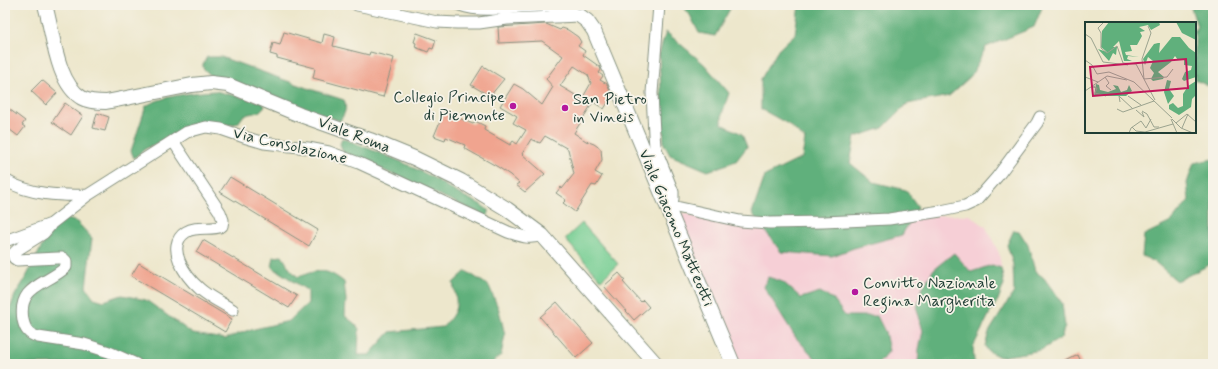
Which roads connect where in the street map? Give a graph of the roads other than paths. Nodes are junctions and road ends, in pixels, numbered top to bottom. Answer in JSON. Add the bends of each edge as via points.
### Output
{"nodes":[{"id":1,"x":45,"y":5,"type":"edge"},
{"id":2,"x":357,"y":5,"type":"edge"},
{"id":3,"x":460,"y":5,"type":"edge"},
{"id":4,"x":659,"y":5,"type":"edge"},
{"id":5,"x":580,"y":16,"type":"junction"},
{"id":6,"x":1040,"y":117,"type":"dead end"},
{"id":7,"x":173,"y":141,"type":"junction"},
{"id":8,"x":5,"y":180,"type":"edge"},
{"id":9,"x":88,"y":195,"type":"junction"},
{"id":10,"x":668,"y":206,"type":"junction"},
{"id":11,"x":51,"y":224,"type":"junction"},
{"id":12,"x":542,"y":235,"type":"junction"},
{"id":13,"x":5,"y":241,"type":"edge"},
{"id":14,"x":233,"y":310,"type":"dead end"},
{"id":15,"x":136,"y":364,"type":"edge"},
{"id":16,"x":656,"y":364,"type":"edge"},
{"id":17,"x":733,"y":364,"type":"edge"}],
"edges":[{"from":1,"to":12,"type":"street","name":"Viale Roma","via":[[56,56],[68,83],[74,92],[83,98],[106,102],[192,85],[228,85],[414,158],[461,181]]},
{"from":2,"to":5,"type":"street","via":[[437,22],[457,23]]},
{"from":3,"to":5,"type":"street","via":[[487,9],[554,7]]},
{"from":4,"to":10,"type":"street","via":[[652,93],[653,120],[655,146],[673,192],[673,199]]},
{"from":5,"to":10,"type":"street","name":"Viale Giacomo Matteotti","via":[[594,31]]},
{"from":6,"to":10,"type":"street","via":[[997,177],[976,201],[965,206],[889,218],[770,223],[740,221]]},
{"from":7,"to":9,"type":"street","name":"Via Consolazione"},
{"from":7,"to":12,"type":"street","name":"Via Consolazione","via":[[187,132],[206,127],[221,129],[264,143],[329,152],[359,163],[508,232],[533,238]]},
{"from":7,"to":14,"type":"street","via":[[223,220],[222,226],[218,228],[187,231],[176,246],[177,257],[186,274],[200,289]]},
{"from":8,"to":9,"type":"street","via":[[23,189],[54,194]]},
{"from":9,"to":11,"type":"street","name":"Via Consolazione"},
{"from":10,"to":17,"type":"street","name":"Viale Giacomo Matteotti"},
{"from":11,"to":13,"type":"street"},
{"from":11,"to":15,"type":"street","via":[[44,233],[13,254],[18,260],[63,258],[66,261],[66,267],[60,274],[32,288],[26,295],[22,312],[25,328],[30,335],[84,344]]},
{"from":12,"to":16,"type":"street","name":"Viale Roma"}]}
